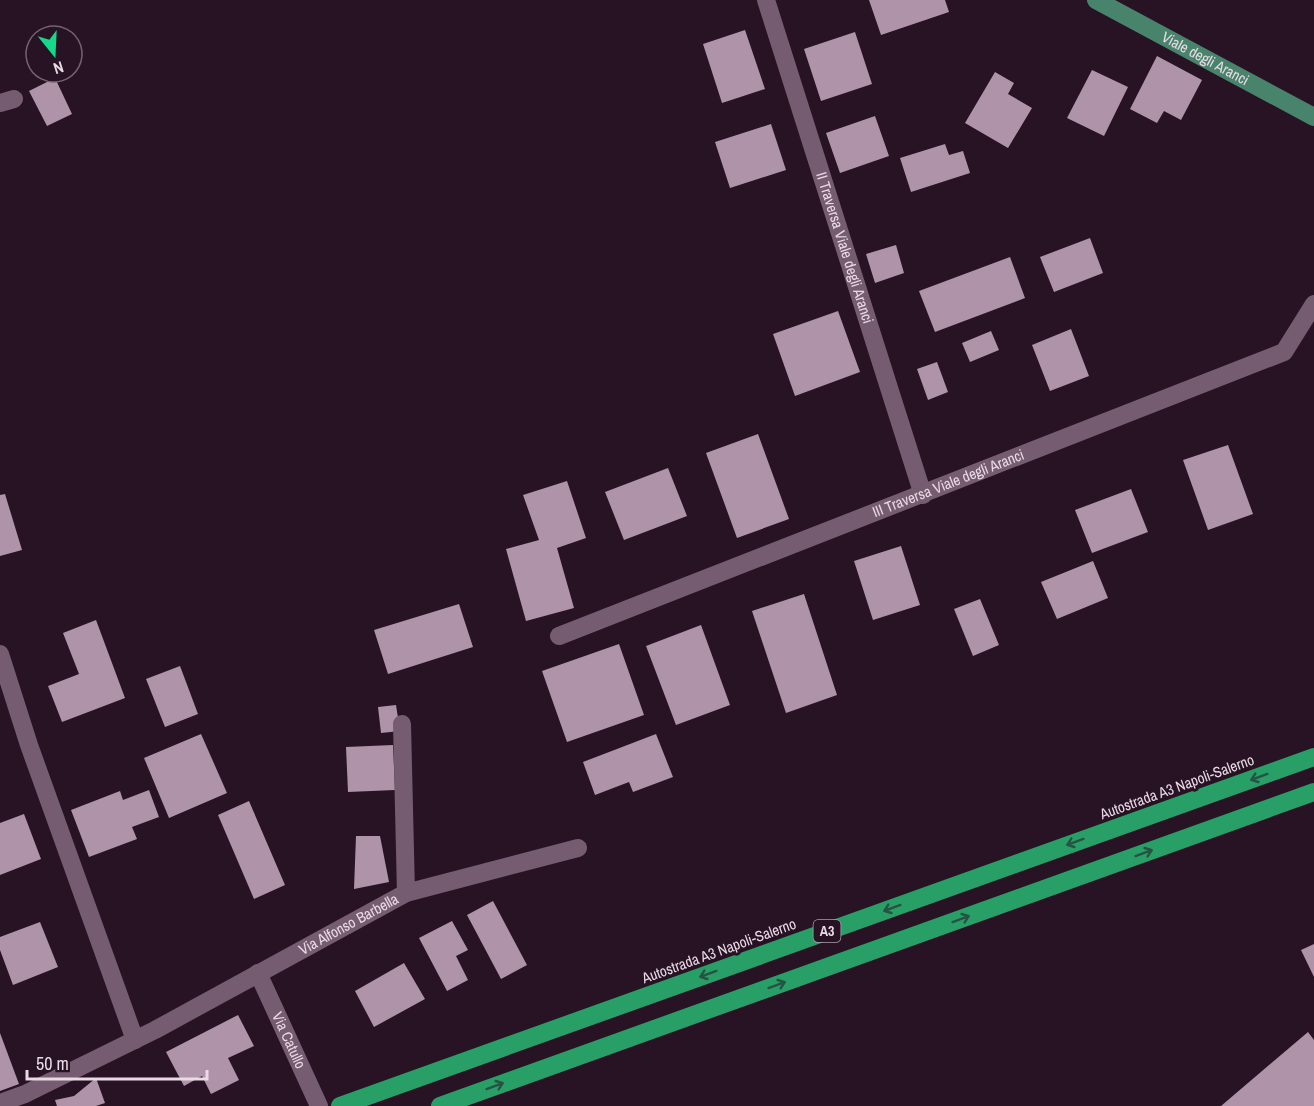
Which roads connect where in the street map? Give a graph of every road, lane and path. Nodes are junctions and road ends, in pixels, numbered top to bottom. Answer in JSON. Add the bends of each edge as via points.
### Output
{"nodes":[{"id":1,"x":766,"y":0,"type":"edge"},
{"id":2,"x":1096,"y":0,"type":"edge"},
{"id":3,"x":1314,"y":117,"type":"edge"},
{"id":4,"x":1314,"y":304,"type":"edge"},
{"id":5,"x":923,"y":495,"type":"junction"},
{"id":6,"x":559,"y":636,"type":"dead end"},
{"id":7,"x":0,"y":654,"type":"edge"},
{"id":8,"x":402,"y":724,"type":"dead end"},
{"id":9,"x":1314,"y":757,"type":"edge"},
{"id":10,"x":1314,"y":792,"type":"edge"},
{"id":11,"x":578,"y":848,"type":"dead end"},
{"id":12,"x":406,"y":893,"type":"junction"},
{"id":13,"x":258,"y":973,"type":"junction"},
{"id":14,"x":135,"y":1040,"type":"junction"},
{"id":15,"x":0,"y":1103,"type":"edge"},
{"id":16,"x":319,"y":1106,"type":"edge"},
{"id":17,"x":340,"y":1106,"type":"edge"},
{"id":18,"x":440,"y":1106,"type":"edge"}],
"edges":[{"from":1,"to":5,"type":"street","name":"II Traversa Viale degli Aranci"},
{"from":2,"to":3,"type":"main road","name":"Viale degli Aranci"},
{"from":4,"to":5,"type":"street","name":"III Traversa Viale degli Aranci","via":[[1284,352]]},
{"from":5,"to":6,"type":"street","name":"III Traversa Viale degli Aranci"},
{"from":7,"to":14,"type":"street"},
{"from":8,"to":12,"type":"street"},
{"from":9,"to":17,"type":"highway","name":"Autostrada A3 Napoli-Salerno","number":"A3","one_way":true},
{"from":18,"to":10,"type":"highway","number":"A3","one_way":true},
{"from":11,"to":12,"type":"street","name":"Via Alfonso Barbella"},
{"from":12,"to":13,"type":"street","name":"Via Alfonso Barbella"},
{"from":13,"to":14,"type":"street","name":"Via Alfonso Barbella"},
{"from":13,"to":16,"type":"street","name":"Via Catullo"},
{"from":14,"to":15,"type":"street","name":"Via Alfonso Barbella"}]}
